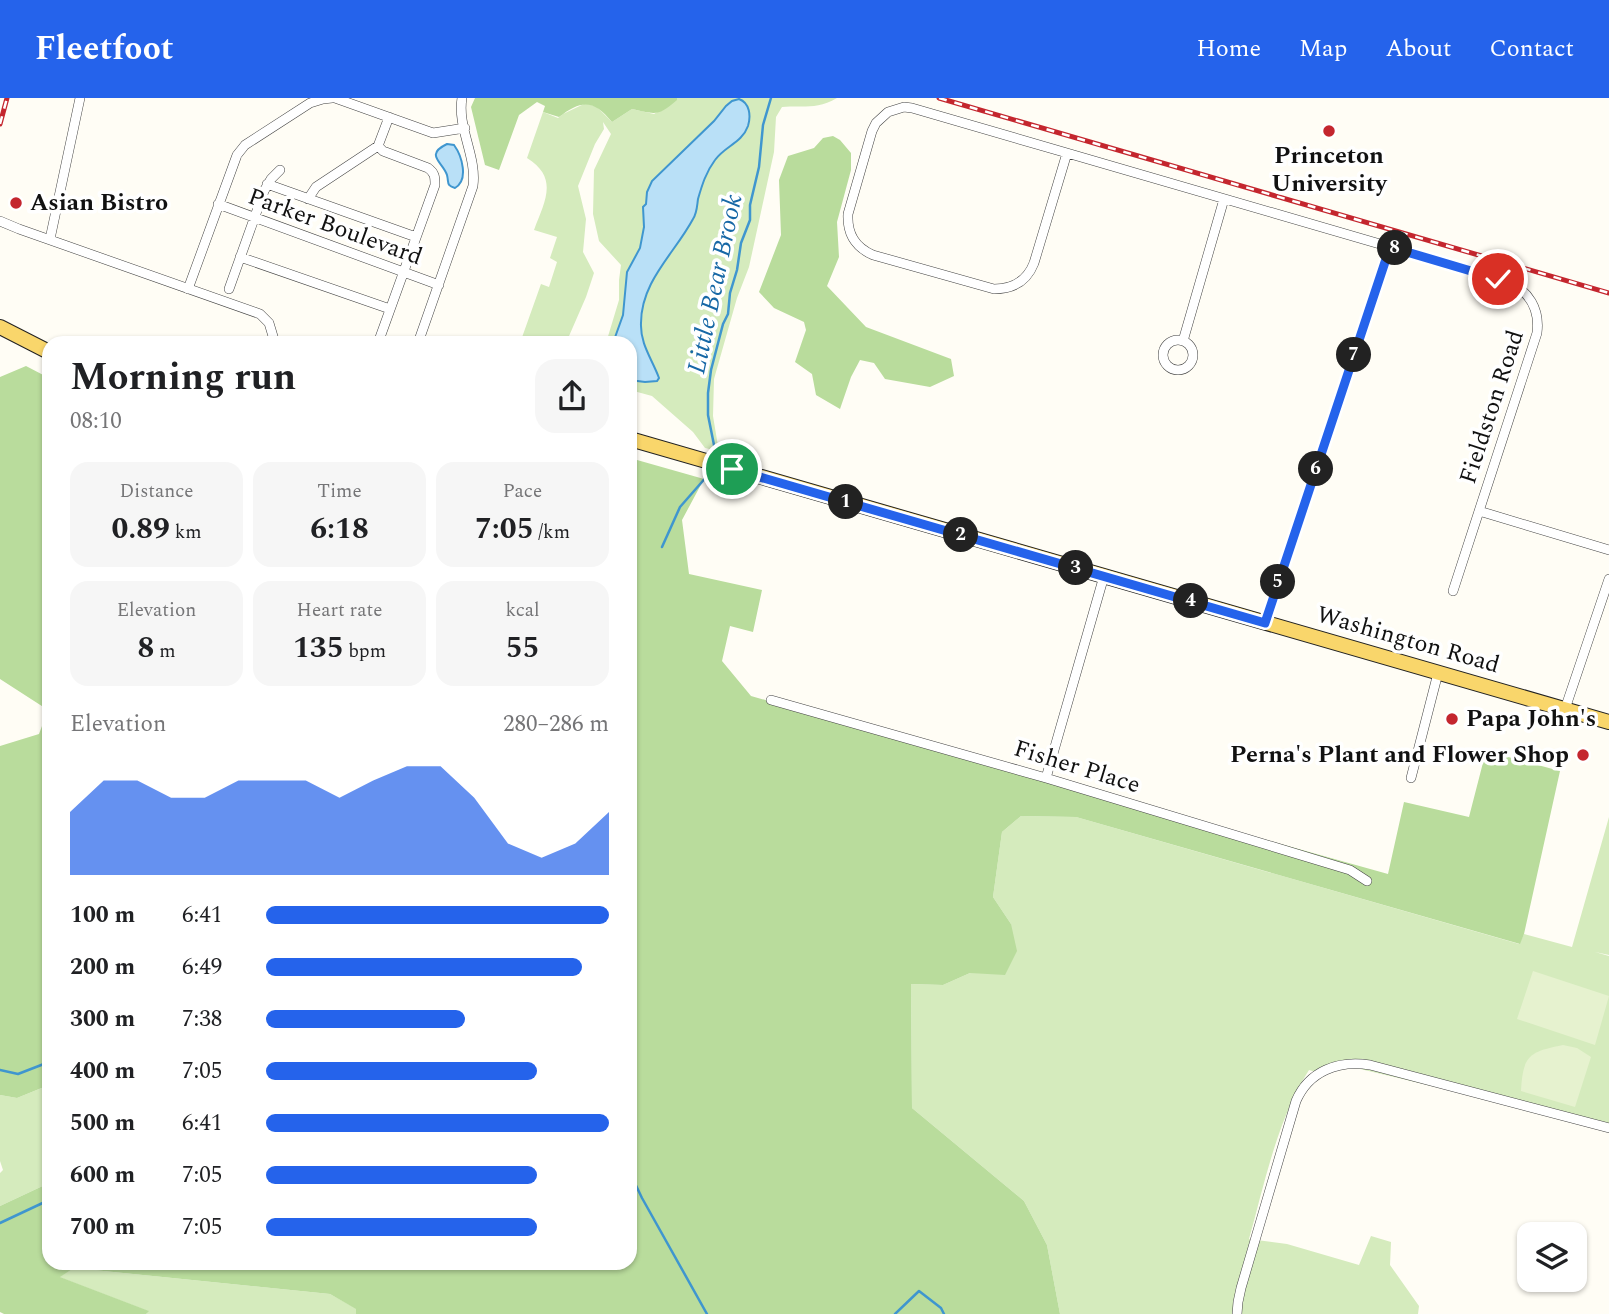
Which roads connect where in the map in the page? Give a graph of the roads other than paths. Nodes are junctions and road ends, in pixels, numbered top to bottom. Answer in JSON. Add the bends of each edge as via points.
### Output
{"nodes":[{"id":1,"x":79,"y":98,"type":"edge"},
{"id":2,"x":334,"y":98,"type":"edge"},
{"id":3,"x":463,"y":98,"type":"edge"},
{"id":4,"x":389,"y":117,"type":"junction"},
{"id":5,"x":465,"y":128,"type":"junction"},
{"id":6,"x":378,"y":146,"type":"junction"},
{"id":7,"x":1067,"y":153,"type":"junction"},
{"id":8,"x":280,"y":170,"type":"dead end"},
{"id":9,"x":267,"y":184,"type":"junction"},
{"id":10,"x":307,"y":199,"type":"junction"},
{"id":11,"x":1224,"y":199,"type":"junction"},
{"id":12,"x":218,"y":204,"type":"junction"},
{"id":13,"x":254,"y":217,"type":"junction"},
{"id":14,"x":0,"y":221,"type":"edge"},
{"id":15,"x":416,"y":237,"type":"junction"},
{"id":16,"x":50,"y":239,"type":"junction"},
{"id":17,"x":1390,"y":247,"type":"junction"},
{"id":18,"x":240,"y":257,"type":"junction"},
{"id":19,"x":403,"y":273,"type":"junction"},
{"id":20,"x":439,"y":285,"type":"junction"},
{"id":21,"x":188,"y":289,"type":"junction"},
{"id":22,"x":229,"y":289,"type":"dead end"},
{"id":23,"x":390,"y":309,"type":"junction"},
{"id":24,"x":0,"y":327,"type":"edge"},
{"id":25,"x":273,"y":336,"type":"edge"},
{"id":26,"x":380,"y":336,"type":"edge"},
{"id":27,"x":421,"y":336,"type":"edge"},
{"id":28,"x":1183,"y":341,"type":"dead end"},
{"id":29,"x":42,"y":348,"type":"edge"},
{"id":30,"x":637,"y":441,"type":"edge"},
{"id":31,"x":1479,"y":511,"type":"junction"},
{"id":32,"x":1609,"y":550,"type":"edge"},
{"id":33,"x":1104,"y":576,"type":"junction"},
{"id":34,"x":1609,"y":579,"type":"edge"},
{"id":35,"x":1453,"y":592,"type":"dead end"},
{"id":36,"x":1265,"y":623,"type":"junction"},
{"id":37,"x":1438,"y":673,"type":"junction"},
{"id":38,"x":771,"y":700,"type":"dead end"},
{"id":39,"x":1565,"y":709,"type":"junction"},
{"id":40,"x":1609,"y":722,"type":"edge"},
{"id":41,"x":1046,"y":778,"type":"junction"},
{"id":42,"x":1411,"y":778,"type":"dead end"},
{"id":43,"x":1367,"y":881,"type":"dead end"},
{"id":44,"x":1609,"y":1128,"type":"edge"},
{"id":45,"x":1237,"y":1314,"type":"edge"}],
"edges":[{"from":1,"to":16,"type":"street"},
{"from":2,"to":4,"type":"street"},
{"from":2,"to":12,"type":"street","via":[[310,103],[246,145],[237,155]]},
{"from":3,"to":5,"type":"street"},
{"from":4,"to":5,"type":"street","via":[[433,133]]},
{"from":4,"to":6,"type":"street"},
{"from":5,"to":20,"type":"street","via":[[475,175]]},
{"from":6,"to":10,"type":"street","via":[[316,187]]},
{"from":6,"to":15,"type":"street","via":[[428,168],[435,176]]},
{"from":7,"to":7,"type":"street","name":"Fieldston Road","via":[[912,108],[895,109],[882,116],[872,131],[848,214],[849,231],[858,246],[873,255],[994,289],[1011,287],[1027,277],[1034,263]]},
{"from":7,"to":11,"type":"street","name":"Fieldston Road"},
{"from":8,"to":9,"type":"street"},
{"from":9,"to":10,"type":"street"},
{"from":9,"to":13,"type":"street"},
{"from":10,"to":15,"type":"street"},
{"from":11,"to":17,"type":"street","name":"Fieldston Road"},
{"from":11,"to":28,"type":"street"},
{"from":12,"to":13,"type":"street","name":"Parker Boulevard"},
{"from":12,"to":21,"type":"street"},
{"from":13,"to":18,"type":"street"},
{"from":13,"to":19,"type":"street","name":"Parker Boulevard"},
{"from":14,"to":16,"type":"street"},
{"from":15,"to":19,"type":"street"},
{"from":16,"to":21,"type":"street"},
{"from":17,"to":31,"type":"street","name":"Fieldston Road","via":[[1507,281],[1524,291],[1534,307],[1537,333]]},
{"from":17,"to":36,"type":"street"},
{"from":18,"to":22,"type":"street"},
{"from":18,"to":23,"type":"street"},
{"from":19,"to":20,"type":"street","name":"Parker Boulevard"},
{"from":19,"to":23,"type":"street"},
{"from":20,"to":27,"type":"street"},
{"from":21,"to":25,"type":"street","via":[[260,314]]},
{"from":23,"to":26,"type":"street"},
{"from":24,"to":29,"type":"main road"},
{"from":30,"to":33,"type":"main road","name":"Washington Road"},
{"from":31,"to":32,"type":"street"},
{"from":31,"to":35,"type":"street","name":"Fieldston Road"},
{"from":33,"to":36,"type":"main road","name":"Washington Road"},
{"from":33,"to":41,"type":"street"},
{"from":34,"to":39,"type":"street"},
{"from":36,"to":37,"type":"main road","name":"Washington Road"},
{"from":37,"to":39,"type":"main road","name":"Washington Road"},
{"from":37,"to":42,"type":"street"},
{"from":38,"to":41,"type":"street","name":"Fisher Place"},
{"from":39,"to":40,"type":"main road","name":"Washington Road"},
{"from":41,"to":43,"type":"street","name":"Fisher Place","via":[[1350,870]]},
{"from":44,"to":45,"type":"street","via":[[1370,1065],[1344,1064],[1325,1070],[1308,1082],[1296,1101]]}]}
